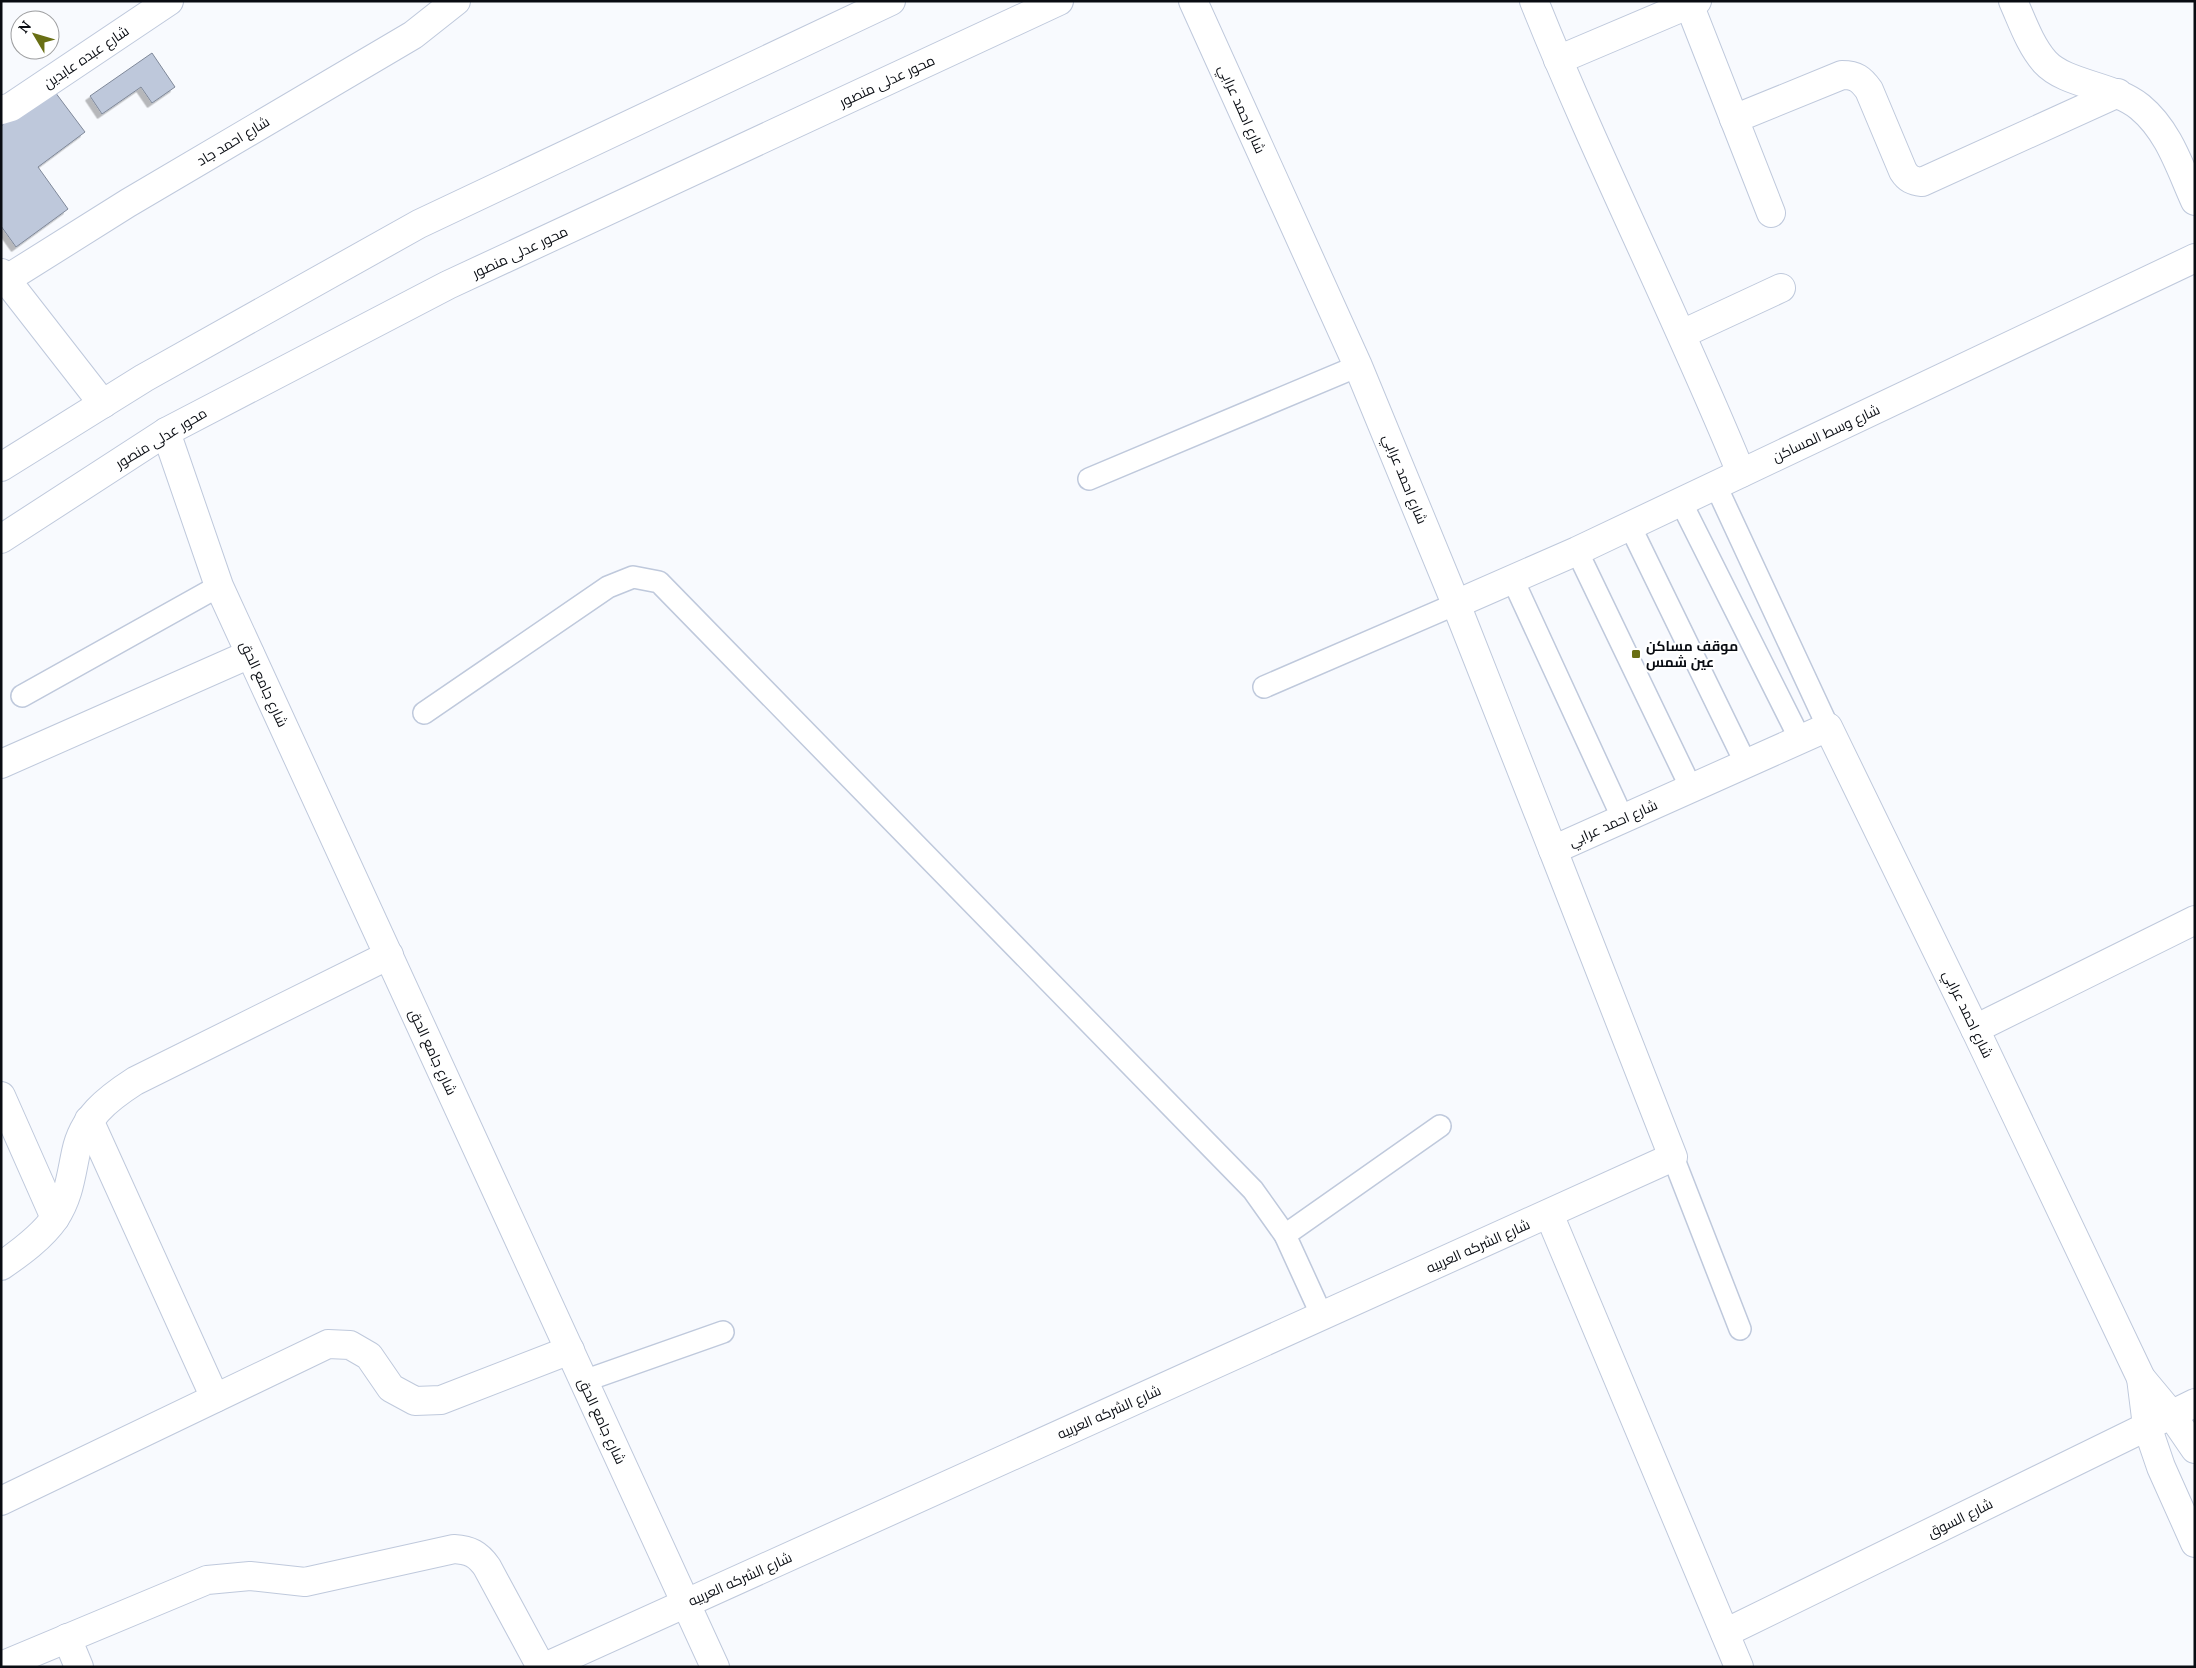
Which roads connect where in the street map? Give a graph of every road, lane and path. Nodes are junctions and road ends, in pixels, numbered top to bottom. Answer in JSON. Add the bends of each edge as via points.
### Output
{"nodes":[{"id":1,"x":169,"y":1,"type":"edge"},
{"id":2,"x":456,"y":1,"type":"edge"},
{"id":3,"x":891,"y":1,"type":"edge"},
{"id":4,"x":1059,"y":1,"type":"edge"},
{"id":5,"x":1193,"y":1,"type":"edge"},
{"id":6,"x":1534,"y":1,"type":"edge"},
{"id":7,"x":2013,"y":1,"type":"edge"},
{"id":8,"x":1693,"y":3,"type":"edge"},
{"id":9,"x":1558,"y":60,"type":"junction"},
{"id":10,"x":2118,"y":93,"type":"junction"},
{"id":11,"x":1,"y":110,"type":"edge"},
{"id":12,"x":1734,"y":119,"type":"junction"},
{"id":13,"x":2195,"y":201,"type":"edge"},
{"id":14,"x":1771,"y":213,"type":"dead end"},
{"id":15,"x":2195,"y":258,"type":"edge"},
{"id":16,"x":4,"y":276,"type":"edge"},
{"id":17,"x":1781,"y":288,"type":"dead end"},
{"id":18,"x":1682,"y":334,"type":"junction"},
{"id":19,"x":1358,"y":366,"type":"junction"},
{"id":20,"x":103,"y":404,"type":"junction"},
{"id":21,"x":166,"y":432,"type":"junction"},
{"id":22,"x":1,"y":467,"type":"edge"},
{"id":23,"x":1742,"y":473,"type":"junction"},
{"id":24,"x":1089,"y":479,"type":"dead end"},
{"id":25,"x":1716,"y":486,"type":"junction"},
{"id":26,"x":1681,"y":502,"type":"junction"},
{"id":27,"x":1630,"y":526,"type":"junction"},
{"id":28,"x":1,"y":539,"type":"edge"},
{"id":29,"x":1577,"y":551,"type":"junction"},
{"id":30,"x":1513,"y":580,"type":"junction"},
{"id":31,"x":219,"y":586,"type":"junction"},
{"id":32,"x":1456,"y":604,"type":"junction"},
{"id":33,"x":250,"y":654,"type":"junction"},
{"id":34,"x":1264,"y":687,"type":"dead end"},
{"id":35,"x":22,"y":696,"type":"dead end"},
{"id":36,"x":424,"y":713,"type":"dead end"},
{"id":37,"x":1828,"y":727,"type":"junction"},
{"id":38,"x":1800,"y":739,"type":"junction"},
{"id":39,"x":1,"y":764,"type":"edge"},
{"id":40,"x":1746,"y":764,"type":"junction"},
{"id":41,"x":1691,"y":788,"type":"junction"},
{"id":42,"x":1623,"y":819,"type":"junction"},
{"id":43,"x":1553,"y":850,"type":"junction"},
{"id":44,"x":2195,"y":920,"type":"edge"},
{"id":45,"x":389,"y":955,"type":"junction"},
{"id":46,"x":1976,"y":1029,"type":"junction"},
{"id":47,"x":1,"y":1096,"type":"edge"},
{"id":48,"x":89,"y":1120,"type":"junction"},
{"id":49,"x":1440,"y":1126,"type":"dead end"},
{"id":50,"x":1673,"y":1157,"type":"junction"},
{"id":51,"x":1549,"y":1214,"type":"junction"},
{"id":52,"x":55,"y":1218,"type":"junction"},
{"id":53,"x":1285,"y":1235,"type":"junction"},
{"id":54,"x":1,"y":1266,"type":"edge"},
{"id":55,"x":1322,"y":1316,"type":"junction"},
{"id":56,"x":1740,"y":1329,"type":"dead end"},
{"id":57,"x":723,"y":1332,"type":"dead end"},
{"id":58,"x":570,"y":1350,"type":"junction"},
{"id":59,"x":584,"y":1381,"type":"junction"},
{"id":60,"x":215,"y":1398,"type":"junction"},
{"id":61,"x":2171,"y":1414,"type":"edge"},
{"id":62,"x":2195,"y":1449,"type":"edge"},
{"id":63,"x":1,"y":1500,"type":"edge"},
{"id":64,"x":2195,"y":1543,"type":"edge"},
{"id":65,"x":686,"y":1603,"type":"junction"},
{"id":66,"x":1726,"y":1634,"type":"junction"},
{"id":67,"x":67,"y":1638,"type":"junction"},
{"id":68,"x":1,"y":1666,"type":"edge"},
{"id":69,"x":79,"y":1667,"type":"edge"},
{"id":70,"x":543,"y":1667,"type":"edge"},
{"id":71,"x":715,"y":1667,"type":"edge"},
{"id":72,"x":1739,"y":1667,"type":"edge"}],
"edges":[{"from":1,"to":11,"type":"street","name":"شارع عبده عابدين"},
{"from":2,"to":16,"type":"street","name":"شارع احمد جاد","via":[[413,35]]},
{"from":3,"to":20,"type":"street","via":[[419,224]]},
{"from":4,"to":21,"type":"street","name":"محور عدلى منصور","via":[[448,286]]},
{"from":5,"to":19,"type":"street","name":"شارع احمد عرابي"},
{"from":6,"to":9,"type":"street"},
{"from":7,"to":10,"type":"street","via":[[2038,53],[2050,67]]},
{"from":8,"to":9,"type":"street"},
{"from":8,"to":12,"type":"street"},
{"from":9,"to":18,"type":"street"},
{"from":10,"to":12,"type":"street","via":[[1922,182],[1907,177],[1903,171],[1869,90],[1861,79],[1852,75],[1842,75]]},
{"from":10,"to":13,"type":"street","via":[[2139,106],[2164,133]]},
{"from":12,"to":14,"type":"street"},
{"from":15,"to":23,"type":"street","name":"شارع وسط المساكن"},
{"from":16,"to":20,"type":"street"},
{"from":17,"to":18,"type":"street"},
{"from":18,"to":23,"type":"street"},
{"from":19,"to":24,"type":"lane"},
{"from":19,"to":32,"type":"street","name":"شارع احمد عرابي"},
{"from":20,"to":22,"type":"street"},
{"from":21,"to":28,"type":"street","name":"محور عدلى منصور"},
{"from":21,"to":31,"type":"street","name":"شارع جامع الحق"},
{"from":23,"to":25,"type":"street","name":"شارع وسط المساكن"},
{"from":25,"to":26,"type":"street","name":"شارع وسط المساكن"},
{"from":25,"to":37,"type":"lane"},
{"from":26,"to":27,"type":"street","name":"شارع وسط المساكن"},
{"from":26,"to":38,"type":"lane"},
{"from":27,"to":29,"type":"street","name":"شارع وسط المساكن"},
{"from":27,"to":40,"type":"lane"},
{"from":29,"to":30,"type":"street","name":"شارع وسط المساكن"},
{"from":29,"to":41,"type":"lane"},
{"from":30,"to":32,"type":"street","name":"شارع وسط المساكن"},
{"from":30,"to":42,"type":"lane"},
{"from":31,"to":33,"type":"street","name":"شارع جامع الحق"},
{"from":31,"to":35,"type":"lane"},
{"from":32,"to":34,"type":"lane"},
{"from":32,"to":43,"type":"street","name":"شارع احمد عرابي"},
{"from":33,"to":39,"type":"street"},
{"from":33,"to":45,"type":"street","name":"شارع جامع الحق"},
{"from":36,"to":53,"type":"lane","via":[[608,587],[633,577],[659,582],[1234,1169]]},
{"from":37,"to":38,"type":"street","name":"شارع احمد عرابي"},
{"from":37,"to":46,"type":"street","name":"شارع احمد عرابي"},
{"from":38,"to":40,"type":"street","name":"شارع احمد عرابي"},
{"from":40,"to":41,"type":"street","name":"شارع احمد عرابي"},
{"from":41,"to":42,"type":"street","name":"شارع احمد عرابي"},
{"from":42,"to":43,"type":"street","name":"شارع احمد عرابي"},
{"from":43,"to":50,"type":"street"},
{"from":44,"to":46,"type":"street"},
{"from":45,"to":48,"type":"street","via":[[135,1080],[109,1097]]},
{"from":45,"to":58,"type":"street","name":"شارع جامع الحق"},
{"from":46,"to":61,"type":"street","name":"شارع احمد عرابي","via":[[2141,1378]]},
{"from":47,"to":52,"type":"street"},
{"from":48,"to":52,"type":"street","via":[[76,1150],[70,1186]]},
{"from":48,"to":60,"type":"street"},
{"from":49,"to":53,"type":"lane"},
{"from":50,"to":51,"type":"street","name":"شارع الشركه العربيه"},
{"from":50,"to":56,"type":"lane"},
{"from":51,"to":55,"type":"street","name":"شارع الشركه العربيه"},
{"from":51,"to":66,"type":"street"},
{"from":52,"to":54,"type":"street","via":[[24,1250]]},
{"from":53,"to":55,"type":"lane"},
{"from":55,"to":65,"type":"street","name":"شارع الشركه العربيه"},
{"from":57,"to":59,"type":"lane"},
{"from":58,"to":59,"type":"street","name":"شارع جامع الحق"},
{"from":58,"to":60,"type":"street","via":[[442,1400],[415,1401],[391,1388],[369,1356],[350,1345],[328,1344]]},
{"from":59,"to":65,"type":"street","name":"شارع جامع الحق"},
{"from":60,"to":63,"type":"street"},
{"from":61,"to":62,"type":"street","name":"شارع احمد عرابي"},
{"from":61,"to":64,"type":"street","name":"شارع احمد عرابي","via":[[2161,1467]]},
{"from":61,"to":66,"type":"street","name":"شارع السوق"},
{"from":65,"to":70,"type":"street","name":"شارع الشركه العربيه"},
{"from":65,"to":71,"type":"street","name":"شارع جامع الحق"},
{"from":66,"to":72,"type":"street"},
{"from":67,"to":68,"type":"street"},
{"from":67,"to":69,"type":"street"},
{"from":67,"to":70,"type":"street","via":[[207,1580],[250,1576],[305,1582],[454,1549],[468,1550],[479,1556]]}]}
